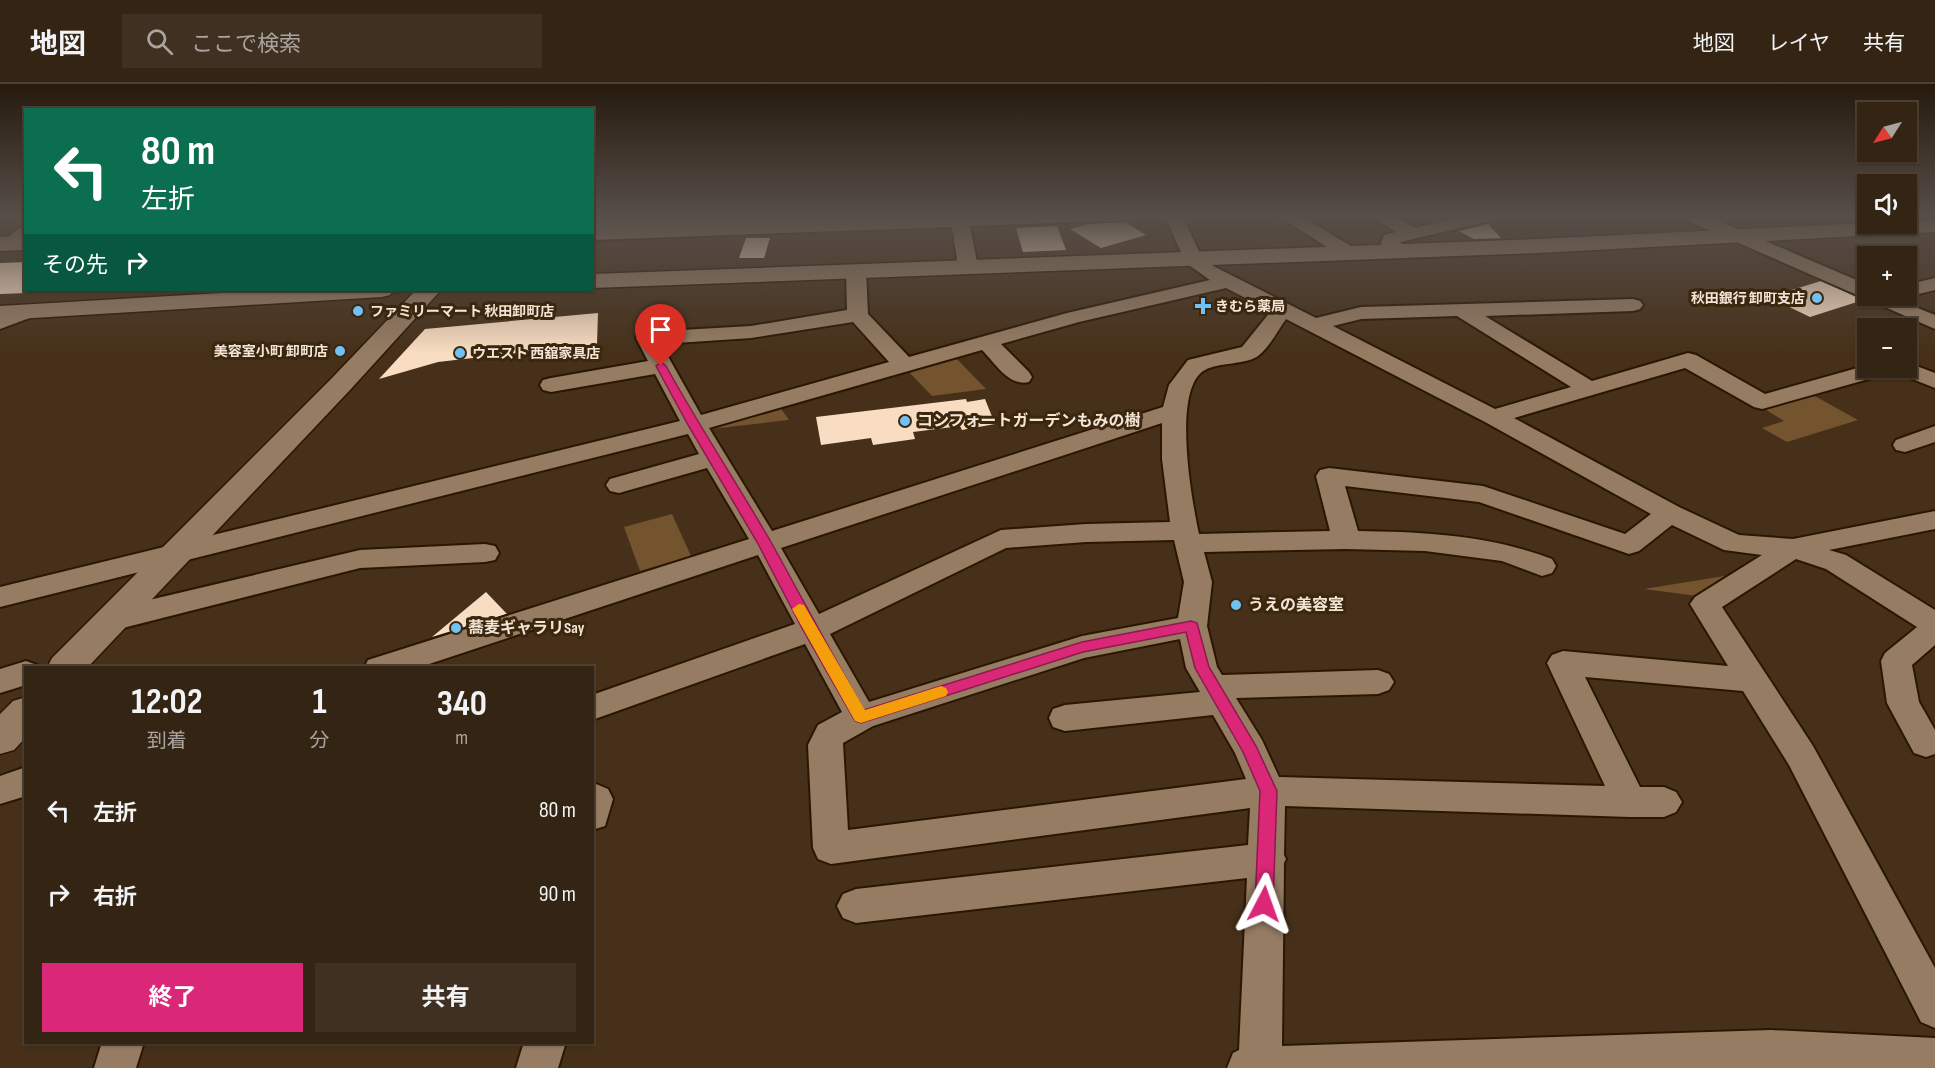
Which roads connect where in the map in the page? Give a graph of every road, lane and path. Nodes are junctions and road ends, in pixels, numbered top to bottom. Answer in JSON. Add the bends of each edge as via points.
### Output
{"nodes":[{"id":1,"x":967,"y":261,"type":"edge"},
{"id":2,"x":1139,"y":261,"type":"edge"},
{"id":3,"x":1195,"y":261,"type":"edge"},
{"id":4,"x":1795,"y":261,"type":"edge"},
{"id":5,"x":968,"y":267,"type":"junction"},
{"id":6,"x":856,"y":271,"type":"junction"},
{"id":7,"x":594,"y":281,"type":"edge"},
{"id":8,"x":1227,"y":282,"type":"junction"},
{"id":9,"x":1935,"y":284,"type":"edge"},
{"id":10,"x":1857,"y":288,"type":"edge"},
{"id":11,"x":1917,"y":288,"type":"edge"},
{"id":12,"x":366,"y":291,"type":"edge"},
{"id":13,"x":428,"y":291,"type":"edge"},
{"id":14,"x":1633,"y":305,"type":"dead end"},
{"id":15,"x":1898,"y":306,"type":"edge"},
{"id":16,"x":1459,"y":309,"type":"junction"},
{"id":17,"x":1282,"y":311,"type":"junction"},
{"id":18,"x":28,"y":312,"type":"junction"},
{"id":19,"x":0,"y":313,"type":"edge"},
{"id":20,"x":858,"y":315,"type":"junction"},
{"id":21,"x":0,"y":323,"type":"edge"},
{"id":22,"x":1935,"y":323,"type":"edge"},
{"id":23,"x":1313,"y":325,"type":"junction"},
{"id":24,"x":985,"y":341,"type":"junction"},
{"id":25,"x":904,"y":365,"type":"junction"},
{"id":26,"x":661,"y":366,"type":"junction"},
{"id":27,"x":1917,"y":373,"type":"edge"},
{"id":28,"x":1857,"y":375,"type":"edge"},
{"id":29,"x":1021,"y":377,"type":"dead end"},
{"id":30,"x":1935,"y":381,"type":"edge"},
{"id":31,"x":551,"y":385,"type":"dead end"},
{"id":32,"x":1590,"y":389,"type":"junction"},
{"id":33,"x":1174,"y":411,"type":"junction"},
{"id":34,"x":1493,"y":417,"type":"junction"},
{"id":35,"x":693,"y":425,"type":"junction"},
{"id":36,"x":1935,"y":433,"type":"edge"},
{"id":37,"x":1905,"y":445,"type":"dead end"},
{"id":38,"x":713,"y":458,"type":"junction"},
{"id":39,"x":619,"y":485,"type":"dead end"},
{"id":40,"x":1670,"y":513,"type":"junction"},
{"id":41,"x":1935,"y":520,"type":"edge"},
{"id":42,"x":1187,"y":537,"type":"junction"},
{"id":43,"x":1346,"y":538,"type":"junction"},
{"id":44,"x":764,"y":542,"type":"junction"},
{"id":45,"x":1793,"y":548,"type":"junction"},
{"id":46,"x":177,"y":552,"type":"junction"},
{"id":47,"x":485,"y":553,"type":"dead end"},
{"id":48,"x":1542,"y":566,"type":"dead end"},
{"id":49,"x":0,"y":597,"type":"edge"},
{"id":50,"x":111,"y":620,"type":"junction"},
{"id":51,"x":1191,"y":626,"type":"junction"},
{"id":52,"x":1935,"y":626,"type":"edge"},
{"id":53,"x":811,"y":630,"type":"junction"},
{"id":54,"x":61,"y":665,"type":"edge"},
{"id":55,"x":385,"y":666,"type":"edge"},
{"id":56,"x":24,"y":674,"type":"edge"},
{"id":57,"x":1753,"y":680,"type":"junction"},
{"id":58,"x":0,"y":681,"type":"edge"},
{"id":59,"x":1378,"y":682,"type":"dead end"},
{"id":60,"x":1217,"y":694,"type":"junction"},
{"id":61,"x":594,"y":707,"type":"edge"},
{"id":62,"x":24,"y":713,"type":"edge"},
{"id":63,"x":861,"y":717,"type":"junction"},
{"id":64,"x":1065,"y":718,"type":"dead end"},
{"id":65,"x":0,"y":739,"type":"edge"},
{"id":66,"x":1926,"y":744,"type":"dead end"},
{"id":67,"x":24,"y":782,"type":"edge"},
{"id":68,"x":0,"y":790,"type":"edge"},
{"id":69,"x":1268,"y":791,"type":"junction"},
{"id":70,"x":1630,"y":802,"type":"junction"},
{"id":71,"x":1664,"y":802,"type":"dead end"},
{"id":72,"x":1268,"y":859,"type":"junction"},
{"id":73,"x":856,"y":906,"type":"dead end"},
{"id":74,"x":1935,"y":1008,"type":"edge"},
{"id":75,"x":122,"y":1044,"type":"edge"},
{"id":76,"x":544,"y":1044,"type":"edge"},
{"id":77,"x":1935,"y":1059,"type":"edge"},
{"id":78,"x":1254,"y":1067,"type":"edge"},
{"id":79,"x":115,"y":1068,"type":"edge"},
{"id":80,"x":537,"y":1068,"type":"edge"}],
"edges":[{"from":1,"to":5,"type":"street"},
{"from":2,"to":5,"type":"street"},
{"from":3,"to":8,"type":"street"},
{"from":4,"to":10,"type":"street"},
{"from":5,"to":6,"type":"street"},
{"from":6,"to":7,"type":"street"},
{"from":6,"to":20,"type":"street"},
{"from":8,"to":17,"type":"street"},
{"from":8,"to":24,"type":"street"},
{"from":9,"to":11,"type":"street"},
{"from":12,"to":18,"type":"street"},
{"from":13,"to":46,"type":"street"},
{"from":14,"to":16,"type":"street"},
{"from":15,"to":22,"type":"street"},
{"from":16,"to":23,"type":"street","via":[[1361,313]]},
{"from":16,"to":32,"type":"street"},
{"from":17,"to":23,"type":"street"},
{"from":17,"to":33,"type":"street","via":[[1250,352],[1196,365],[1180,385]]},
{"from":18,"to":19,"type":"street"},
{"from":18,"to":21,"type":"street"},
{"from":20,"to":25,"type":"street"},
{"from":20,"to":26,"type":"street","via":[[751,332],[647,338]]},
{"from":23,"to":34,"type":"street"},
{"from":24,"to":25,"type":"street"},
{"from":24,"to":29,"type":"street"},
{"from":25,"to":35,"type":"street"},
{"from":26,"to":31,"type":"street"},
{"from":26,"to":35,"type":"street"},
{"from":27,"to":30,"type":"street"},
{"from":28,"to":32,"type":"street","via":[[1762,402],[1688,360]]},
{"from":32,"to":34,"type":"street"},
{"from":33,"to":42,"type":"street"},
{"from":33,"to":44,"type":"street"},
{"from":34,"to":40,"type":"street"},
{"from":35,"to":38,"type":"street"},
{"from":35,"to":46,"type":"street"},
{"from":36,"to":37,"type":"street"},
{"from":38,"to":39,"type":"street"},
{"from":38,"to":44,"type":"street"},
{"from":40,"to":43,"type":"street","via":[[1629,545],[1483,494],[1329,476]]},
{"from":40,"to":45,"type":"street","via":[[1734,544]]},
{"from":41,"to":45,"type":"street"},
{"from":42,"to":43,"type":"street","via":[[1298,541]]},
{"from":42,"to":51,"type":"street","via":[[1198,582]]},
{"from":42,"to":53,"type":"street","via":[[1086,533],[1001,539]]},
{"from":43,"to":48,"type":"street","via":[[1505,552]]},
{"from":44,"to":53,"type":"street"},
{"from":44,"to":55,"type":"street"},
{"from":45,"to":52,"type":"street","via":[[1836,562]]},
{"from":45,"to":57,"type":"street","via":[[1705,604]]},
{"from":46,"to":49,"type":"street"},
{"from":46,"to":50,"type":"street"},
{"from":47,"to":50,"type":"street","via":[[360,559]]},
{"from":50,"to":54,"type":"street"},
{"from":51,"to":60,"type":"street","via":[[1202,668]]},
{"from":51,"to":63,"type":"street","via":[[1082,647]]},
{"from":52,"to":66,"type":"street","via":[[1896,662],[1903,703]]},
{"from":53,"to":61,"type":"street"},
{"from":53,"to":63,"type":"street"},
{"from":56,"to":58,"type":"street"},
{"from":57,"to":70,"type":"street","via":[[1563,663]]},
{"from":57,"to":74,"type":"street","via":[[1801,756]]},
{"from":59,"to":60,"type":"street"},
{"from":60,"to":64,"type":"street"},
{"from":60,"to":69,"type":"street","via":[[1250,750]]},
{"from":62,"to":65,"type":"street"},
{"from":63,"to":69,"type":"street","via":[[830,734],[825,746],[831,848]]},
{"from":67,"to":68,"type":"street"},
{"from":69,"to":70,"type":"street"},
{"from":69,"to":72,"type":"street"},
{"from":70,"to":71,"type":"street"},
{"from":72,"to":73,"type":"street"},
{"from":72,"to":78,"type":"street"},
{"from":75,"to":79,"type":"street"},
{"from":76,"to":80,"type":"street"},
{"from":77,"to":78,"type":"street","via":[[1770,1050]]}]}
